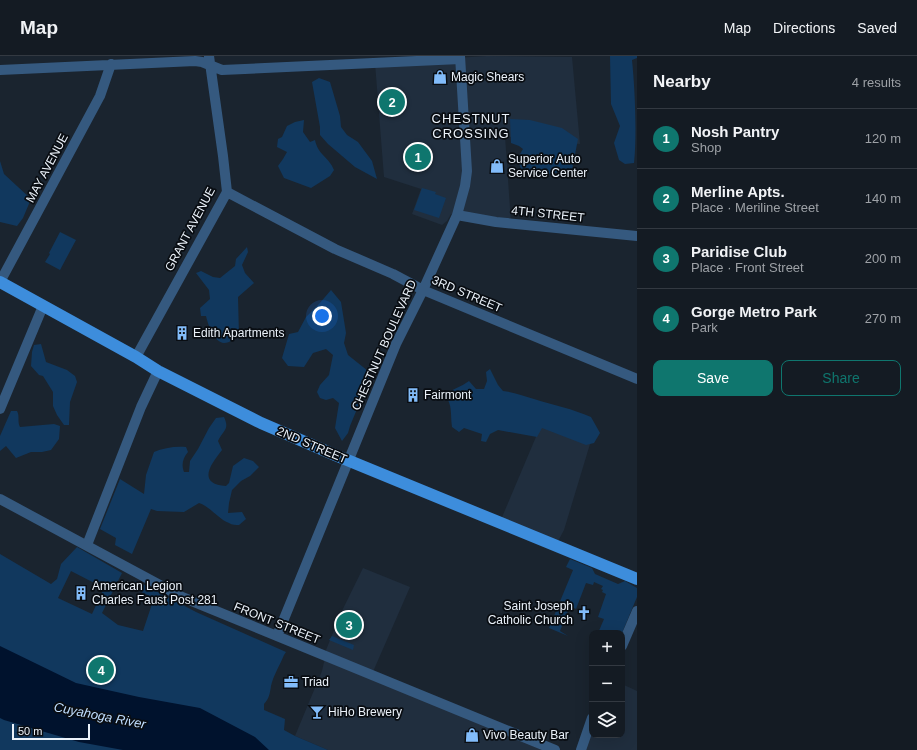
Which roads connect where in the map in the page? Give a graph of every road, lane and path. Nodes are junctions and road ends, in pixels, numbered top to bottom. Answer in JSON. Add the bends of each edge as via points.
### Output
{"nodes":[{"id":1,"x":460,"y":58,"type":"edge"},
{"id":2,"x":210,"y":61,"type":"edge"},
{"id":3,"x":111,"y":64,"type":"junction"},
{"id":4,"x":0,"y":70,"type":"edge"},
{"id":5,"x":227,"y":192,"type":"junction"},
{"id":6,"x":457,"y":215,"type":"junction"},
{"id":7,"x":637,"y":236,"type":"edge"},
{"id":8,"x":0,"y":282,"type":"edge"},
{"id":9,"x":423,"y":290,"type":"junction"},
{"id":10,"x":43,"y":306,"type":"junction"},
{"id":11,"x":136,"y":357,"type":"junction"},
{"id":12,"x":158,"y":371,"type":"junction"},
{"id":13,"x":637,"y":379,"type":"edge"},
{"id":14,"x":0,"y":409,"type":"edge"},
{"id":15,"x":349,"y":461,"type":"junction"},
{"id":16,"x":0,"y":499,"type":"edge"},
{"id":17,"x":87,"y":545,"type":"junction"},
{"id":18,"x":637,"y":579,"type":"edge"},
{"id":19,"x":637,"y":611,"type":"edge"},
{"id":20,"x":277,"y":636,"type":"junction"},
{"id":21,"x":625,"y":639,"type":"edge"},
{"id":22,"x":589,"y":726,"type":"edge"},
{"id":23,"x":555,"y":750,"type":"edge"},
{"id":24,"x":580,"y":750,"type":"edge"}],
"edges":[{"from":1,"to":2,"type":"street","via":[[222,70]]},
{"from":1,"to":6,"type":"street","name":"CHESTNUT BOULEVARD","via":[[467,170]]},
{"from":2,"to":3,"type":"street"},
{"from":2,"to":5,"type":"street","name":"GRANT AVENUE"},
{"from":3,"to":4,"type":"street"},
{"from":3,"to":8,"type":"street","name":"MAY AVENUE","via":[[100,96]]},
{"from":5,"to":9,"type":"street","name":"3RD STREET","via":[[335,249]]},
{"from":5,"to":11,"type":"street","name":"GRANT AVENUE"},
{"from":6,"to":7,"type":"street","name":"4TH STREET","via":[[496,222]]},
{"from":6,"to":9,"type":"street","name":"CHESTNUT BOULEVARD"},
{"from":8,"to":10,"type":"main road","name":"2ND STREET"},
{"from":9,"to":13,"type":"street","name":"3RD STREET"},
{"from":9,"to":15,"type":"street","name":"CHESTNUT BOULEVARD","via":[[396,344]]},
{"from":10,"to":11,"type":"main road","name":"2ND STREET"},
{"from":10,"to":14,"type":"street"},
{"from":11,"to":12,"type":"main road","name":"2ND STREET"},
{"from":12,"to":15,"type":"main road","name":"2ND STREET","via":[[260,423]]},
{"from":12,"to":17,"type":"street"},
{"from":15,"to":18,"type":"main road","name":"2ND STREET"},
{"from":15,"to":20,"type":"street","name":"CHESTNUT BOULEVARD"},
{"from":16,"to":17,"type":"street","name":"FRONT STREET"},
{"from":17,"to":20,"type":"street","name":"FRONT STREET","via":[[182,597]]},
{"from":19,"to":21,"type":"street"},
{"from":20,"to":23,"type":"street","name":"FRONT STREET"},
{"from":22,"to":24,"type":"street"}]}
